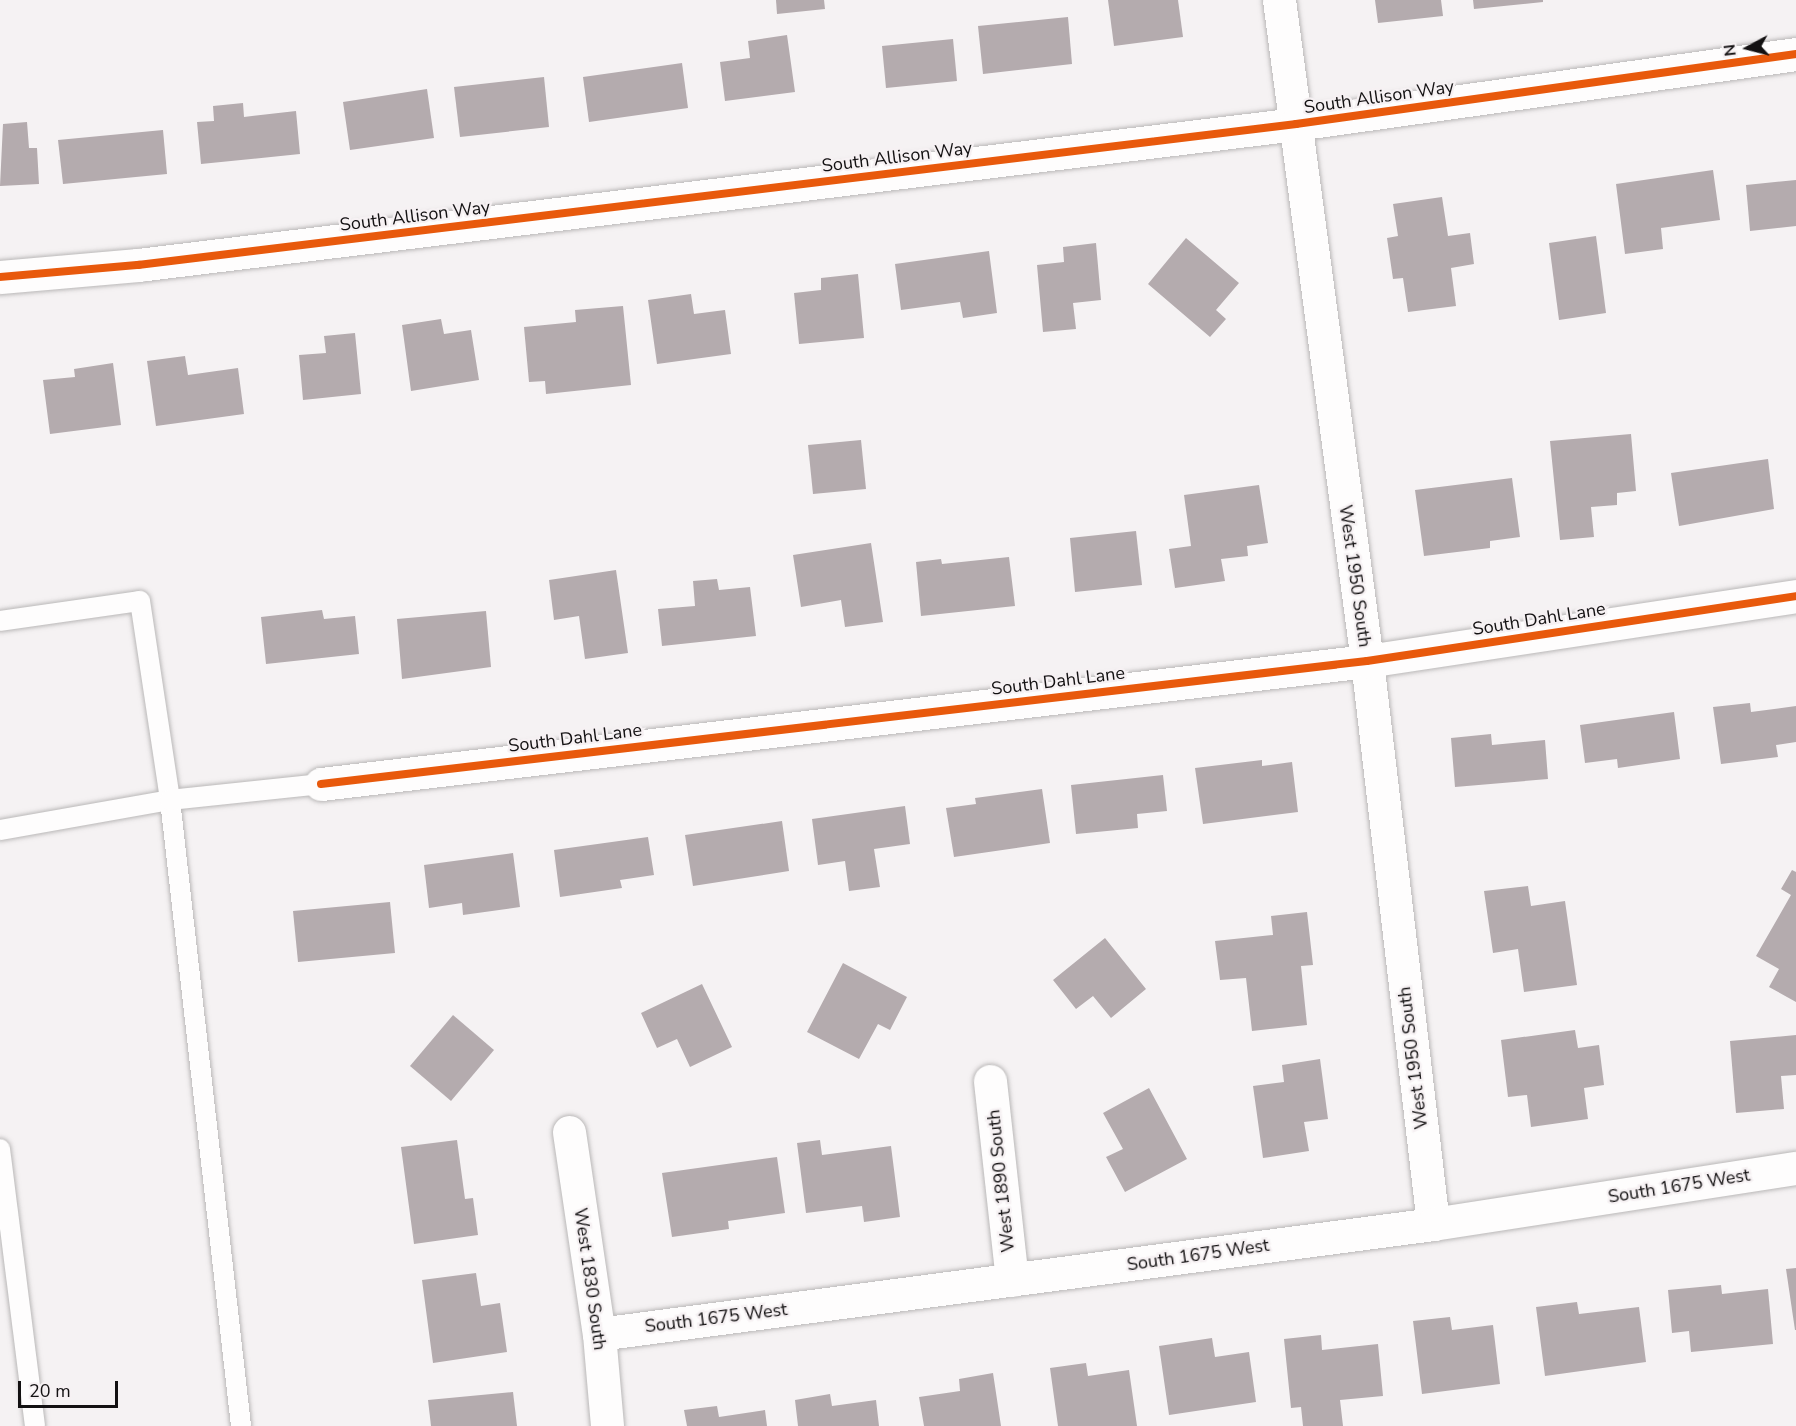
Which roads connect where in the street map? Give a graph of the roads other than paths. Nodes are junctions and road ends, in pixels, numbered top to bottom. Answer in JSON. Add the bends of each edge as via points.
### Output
{"nodes":[{"id":1,"x":1279,"y":0,"type":"edge"},
{"id":2,"x":1796,"y":54,"type":"edge"},
{"id":3,"x":1296,"y":124,"type":"junction"},
{"id":4,"x":0,"y":277,"type":"edge"},
{"id":5,"x":1796,"y":596,"type":"edge"},
{"id":6,"x":0,"y":621,"type":"edge"},
{"id":7,"x":1367,"y":661,"type":"junction"},
{"id":8,"x":321,"y":784,"type":"joint"},
{"id":9,"x":170,"y":800,"type":"junction"},
{"id":10,"x":0,"y":830,"type":"edge"},
{"id":11,"x":990,"y":1081,"type":"dead end"},
{"id":12,"x":569,"y":1132,"type":"dead end"},
{"id":13,"x":0,"y":1149,"type":"edge"},
{"id":14,"x":1796,"y":1168,"type":"edge"},
{"id":15,"x":1433,"y":1224,"type":"junction"},
{"id":16,"x":1012,"y":1280,"type":"junction"},
{"id":17,"x":599,"y":1334,"type":"junction"},
{"id":18,"x":35,"y":1426,"type":"edge"},
{"id":19,"x":241,"y":1426,"type":"edge"},
{"id":20,"x":607,"y":1426,"type":"edge"}],
"edges":[{"from":1,"to":3,"type":"street","name":"West 1950 South"},
{"from":2,"to":3,"type":"street","name":"South Allison Way"},
{"from":3,"to":4,"type":"street","name":"South Allison Way","via":[[138,266]]},
{"from":3,"to":7,"type":"street","name":"West 1950 South"},
{"from":5,"to":7,"type":"street","name":"South Dahl Lane"},
{"from":6,"to":9,"type":"lane","via":[[140,601]]},
{"from":7,"to":8,"type":"street","name":"South Dahl Lane"},
{"from":7,"to":15,"type":"street","name":"West 1950 South"},
{"from":8,"to":9,"type":"lane"},
{"from":9,"to":10,"type":"lane"},
{"from":9,"to":19,"type":"lane"},
{"from":11,"to":16,"type":"street","name":"West 1890 South"},
{"from":12,"to":17,"type":"street","name":"West 1830 South"},
{"from":13,"to":18,"type":"lane"},
{"from":14,"to":15,"type":"street","name":"South 1675 West"},
{"from":15,"to":16,"type":"street","name":"South 1675 West"},
{"from":16,"to":17,"type":"street","name":"South 1675 West"},
{"from":17,"to":20,"type":"street","name":"West 1830 South"}]}
